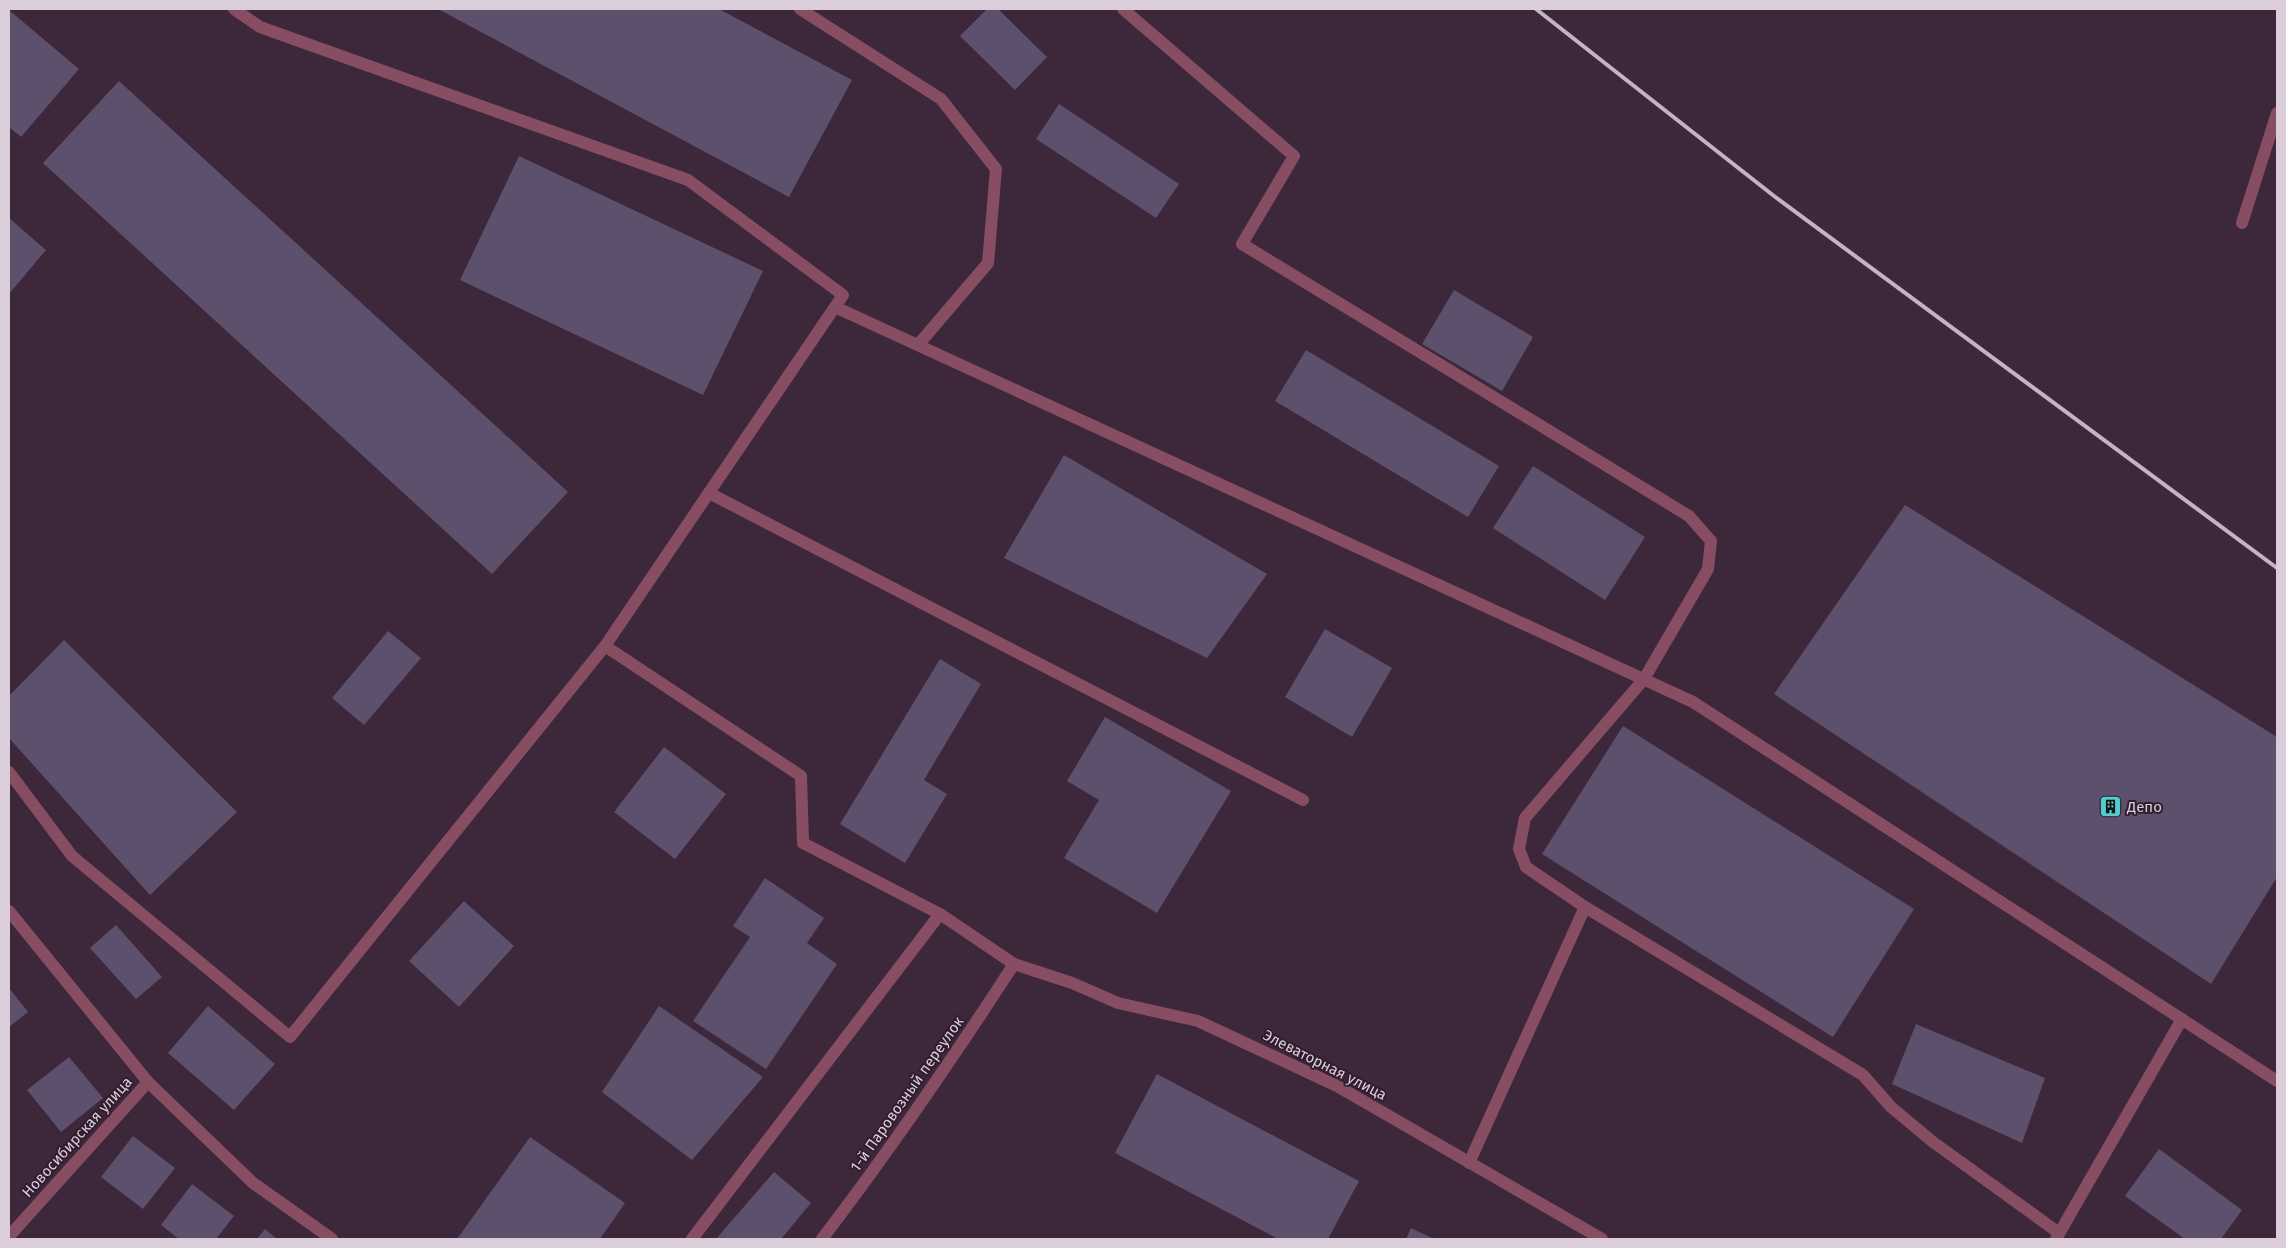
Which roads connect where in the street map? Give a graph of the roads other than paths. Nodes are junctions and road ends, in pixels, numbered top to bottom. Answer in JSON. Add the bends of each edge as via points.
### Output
{"nodes":[{"id":1,"x":234,"y":9,"type":"edge"},
{"id":2,"x":800,"y":9,"type":"edge"},
{"id":3,"x":1123,"y":9,"type":"edge"},
{"id":4,"x":2277,"y":113,"type":"edge"},
{"id":5,"x":2242,"y":223,"type":"dead end"},
{"id":6,"x":835,"y":307,"type":"junction"},
{"id":7,"x":918,"y":345,"type":"junction"},
{"id":8,"x":709,"y":493,"type":"junction"},
{"id":9,"x":605,"y":646,"type":"junction"},
{"id":10,"x":1644,"y":679,"type":"junction"},
{"id":11,"x":9,"y":772,"type":"edge"},
{"id":12,"x":1303,"y":800,"type":"dead end"},
{"id":13,"x":1585,"y":907,"type":"junction"},
{"id":14,"x":9,"y":910,"type":"edge"},
{"id":15,"x":940,"y":914,"type":"junction"},
{"id":16,"x":1014,"y":964,"type":"junction"},
{"id":17,"x":2182,"y":1019,"type":"junction"},
{"id":18,"x":2277,"y":1081,"type":"edge"},
{"id":19,"x":148,"y":1082,"type":"junction"},
{"id":20,"x":1469,"y":1163,"type":"junction"},
{"id":21,"x":9,"y":1231,"type":"edge"},
{"id":22,"x":2058,"y":1236,"type":"edge"},
{"id":23,"x":332,"y":1239,"type":"edge"},
{"id":24,"x":692,"y":1239,"type":"edge"},
{"id":25,"x":822,"y":1239,"type":"edge"},
{"id":26,"x":1602,"y":1239,"type":"edge"}],
"edges":[{"from":1,"to":6,"type":"street","via":[[260,27],[688,180],[843,295]]},
{"from":2,"to":7,"type":"street","via":[[941,99],[996,169],[988,263]]},
{"from":3,"to":10,"type":"street","via":[[1294,156],[1242,244],[1689,516],[1711,541],[1708,569]]},
{"from":4,"to":5,"type":"street"},
{"from":6,"to":7,"type":"street"},
{"from":6,"to":8,"type":"street"},
{"from":7,"to":10,"type":"street"},
{"from":8,"to":9,"type":"street"},
{"from":8,"to":12,"type":"street"},
{"from":9,"to":11,"type":"street","via":[[290,1037],[72,856]]},
{"from":9,"to":15,"type":"street","name":"Элеваторная улица","via":[[800,776],[803,844]]},
{"from":10,"to":13,"type":"street","via":[[1525,818],[1519,849],[1526,867]]},
{"from":10,"to":17,"type":"street","via":[[1693,702]]},
{"from":13,"to":20,"type":"street"},
{"from":13,"to":22,"type":"street","via":[[1863,1075],[1892,1107],[1932,1142]]},
{"from":14,"to":19,"type":"street"},
{"from":15,"to":16,"type":"street","name":"Элеваторная улица"},
{"from":15,"to":24,"type":"street"},
{"from":16,"to":20,"type":"street","name":"Элеваторная улица","via":[[1072,983],[1118,1003],[1198,1021],[1337,1086]]},
{"from":16,"to":25,"type":"street","name":"1-й Паровозный переулок","via":[[941,1076]]},
{"from":17,"to":18,"type":"street"},
{"from":17,"to":22,"type":"street"},
{"from":19,"to":21,"type":"street","name":"Новосибирская улица","via":[[12,1234]]},
{"from":19,"to":23,"type":"street","via":[[253,1182]]},
{"from":20,"to":26,"type":"street","name":"Элеваторная улица"}]}
